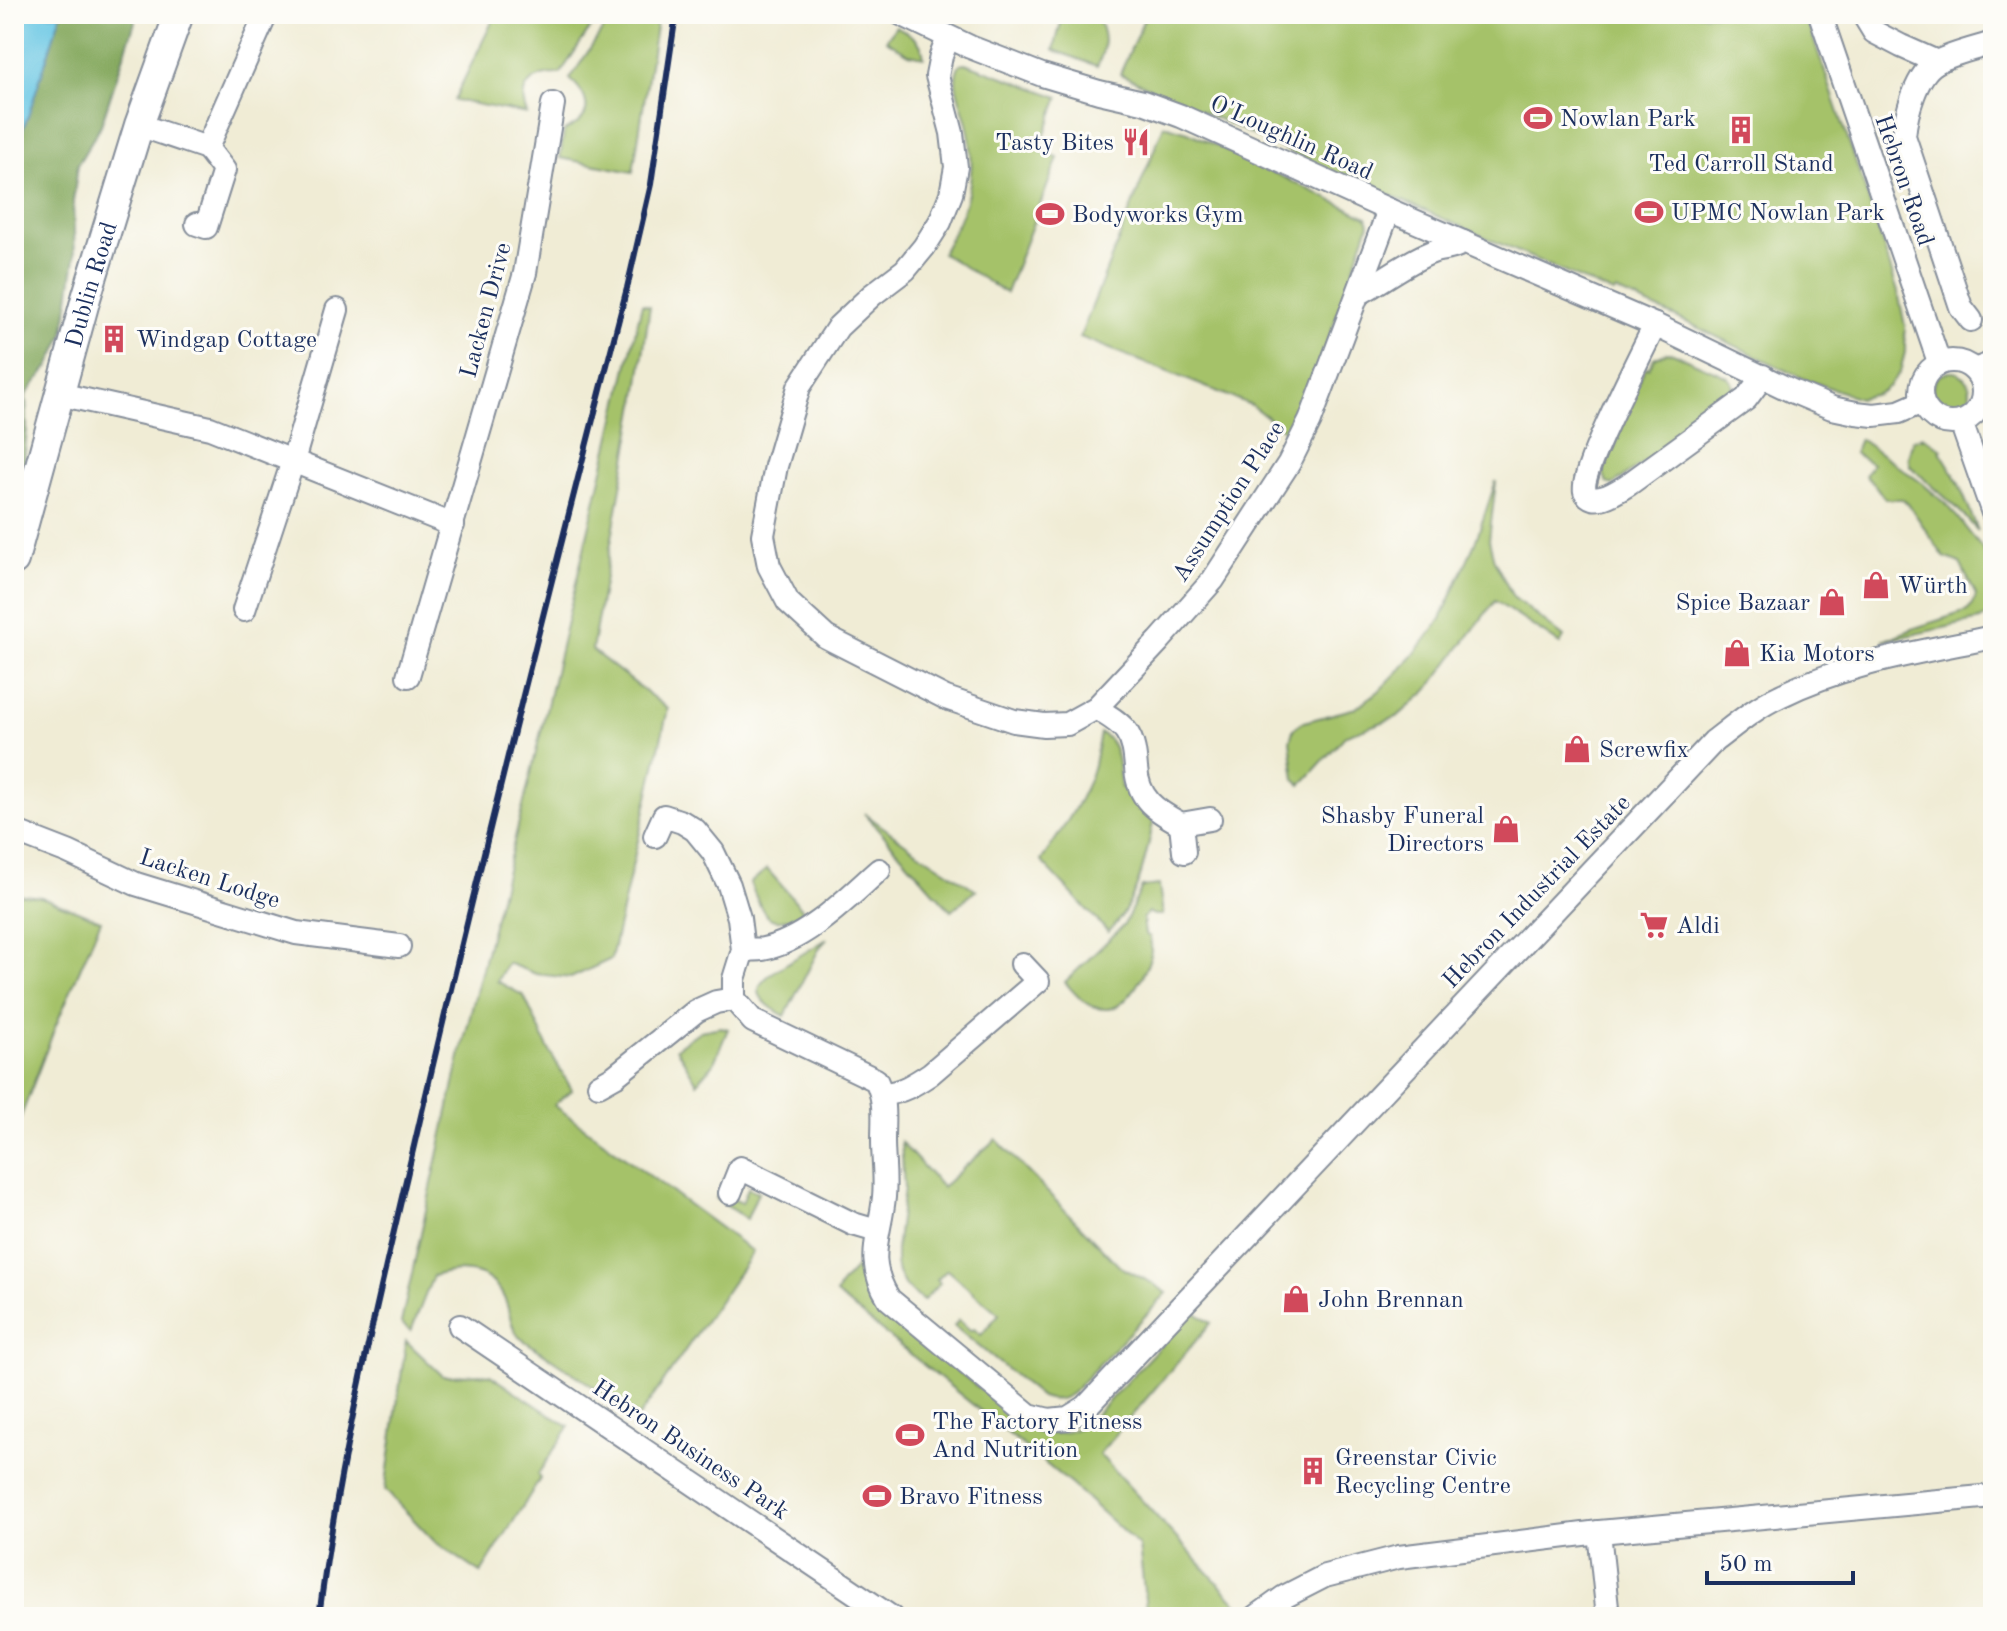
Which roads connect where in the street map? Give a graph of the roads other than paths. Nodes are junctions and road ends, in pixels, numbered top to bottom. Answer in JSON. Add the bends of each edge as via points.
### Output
{"nodes":[{"id":1,"x":179,"y":14,"type":"edge"},
{"id":2,"x":266,"y":14,"type":"edge"},
{"id":3,"x":901,"y":14,"type":"edge"},
{"id":4,"x":1820,"y":14,"type":"edge"},
{"id":5,"x":1863,"y":14,"type":"edge"},
{"id":6,"x":948,"y":38,"type":"junction"},
{"id":7,"x":1993,"y":43,"type":"edge"},
{"id":8,"x":1937,"y":62,"type":"junction"},
{"id":9,"x":553,"y":104,"type":"dead end"},
{"id":10,"x":139,"y":125,"type":"junction"},
{"id":11,"x":207,"y":148,"type":"junction"},
{"id":12,"x":1389,"y":210,"type":"junction"},
{"id":13,"x":197,"y":224,"type":"dead end"},
{"id":14,"x":1463,"y":242,"type":"junction"},
{"id":15,"x":1358,"y":294,"type":"junction"},
{"id":16,"x":337,"y":310,"type":"dead end"},
{"id":17,"x":1971,"y":320,"type":"dead end"},
{"id":18,"x":1655,"y":325,"type":"junction"},
{"id":19,"x":1939,"y":362,"type":"junction"},
{"id":20,"x":1984,"y":366,"type":"edge"},
{"id":21,"x":1763,"y":376,"type":"junction"},
{"id":22,"x":1988,"y":393,"type":"edge"},
{"id":23,"x":59,"y":394,"type":"junction"},
{"id":24,"x":1922,"y":402,"type":"junction"},
{"id":25,"x":1961,"y":422,"type":"junction"},
{"id":26,"x":293,"y":461,"type":"junction"},
{"id":27,"x":1993,"y":513,"type":"edge"},
{"id":28,"x":453,"y":525,"type":"junction"},
{"id":29,"x":14,"y":560,"type":"edge"},
{"id":30,"x":244,"y":610,"type":"dead end"},
{"id":31,"x":1993,"y":637,"type":"edge"},
{"id":32,"x":408,"y":676,"type":"dead end"},
{"id":33,"x":1096,"y":708,"type":"junction"},
{"id":34,"x":1210,"y":819,"type":"dead end"},
{"id":35,"x":1181,"y":824,"type":"junction"},
{"id":36,"x":14,"y":831,"type":"edge"},
{"id":37,"x":655,"y":836,"type":"dead end"},
{"id":38,"x":1184,"y":852,"type":"dead end"},
{"id":39,"x":879,"y":870,"type":"dead end"},
{"id":40,"x":399,"y":946,"type":"dead end"},
{"id":41,"x":743,"y":950,"type":"junction"},
{"id":42,"x":1022,"y":964,"type":"dead end"},
{"id":43,"x":734,"y":999,"type":"junction"},
{"id":44,"x":599,"y":1085,"type":"dead end"},
{"id":45,"x":883,"y":1094,"type":"junction"},
{"id":46,"x":730,"y":1193,"type":"dead end"},
{"id":47,"x":877,"y":1231,"type":"junction"},
{"id":48,"x":460,"y":1326,"type":"dead end"},
{"id":49,"x":1993,"y":1496,"type":"edge"},
{"id":50,"x":1599,"y":1532,"type":"junction"},
{"id":51,"x":891,"y":1617,"type":"edge"},
{"id":52,"x":1256,"y":1617,"type":"edge"},
{"id":53,"x":1608,"y":1617,"type":"edge"}],
"edges":[{"from":1,"to":10,"type":"main road","name":"Dublin Road"},
{"from":2,"to":11,"type":"street"},
{"from":3,"to":6,"type":"street","name":"O'Loughlin Road"},
{"from":4,"to":19,"type":"street","name":"Hebron Road"},
{"from":5,"to":8,"type":"street","via":[[1874,32]]},
{"from":6,"to":12,"type":"street","name":"O'Loughlin Road","via":[[1042,75],[1181,116]]},
{"from":6,"to":33,"type":"street","name":"Assumption Place","via":[[937,76],[952,133],[956,167],[951,194],[924,247],[838,327],[799,387],[763,535],[769,566],[788,602],[826,637],[946,698],[1014,721],[1044,725],[1067,724]]},
{"from":7,"to":8,"type":"street"},
{"from":8,"to":17,"type":"street","via":[[1914,94],[1904,136],[1961,307]]},
{"from":9,"to":28,"type":"street","name":"Lacken Drive","via":[[525,273]]},
{"from":10,"to":11,"type":"street"},
{"from":10,"to":23,"type":"main road","name":"Dublin Road"},
{"from":11,"to":13,"type":"street","via":[[224,170],[206,227]]},
{"from":12,"to":14,"type":"street","name":"O'Loughlin Road"},
{"from":12,"to":15,"type":"street","name":"Assumption Place"},
{"from":14,"to":15,"type":"street","via":[[1433,252]]},
{"from":14,"to":18,"type":"street","name":"O'Loughlin Road"},
{"from":15,"to":33,"type":"street","name":"Assumption Place","via":[[1289,463],[1213,580]]},
{"from":16,"to":26,"type":"street"},
{"from":18,"to":21,"type":"street","name":"O'Loughlin Road"},
{"from":18,"to":21,"type":"street","via":[[1594,454],[1585,482],[1590,497],[1609,496],[1629,484],[1746,399]]},
{"from":19,"to":20,"type":"street"},
{"from":19,"to":24,"type":"street","via":[[1922,380]]},
{"from":20,"to":22,"type":"street","via":[[1981,380]]},
{"from":21,"to":24,"type":"street","name":"O'Loughlin Road","via":[[1832,408],[1856,413],[1899,412]]},
{"from":22,"to":25,"type":"street"},
{"from":23,"to":26,"type":"street","via":[[210,428]]},
{"from":23,"to":29,"type":"main road","name":"Dublin Road"},
{"from":24,"to":25,"type":"street","via":[[1937,419]]},
{"from":25,"to":27,"type":"street"},
{"from":26,"to":28,"type":"street"},
{"from":26,"to":30,"type":"street"},
{"from":28,"to":32,"type":"street","name":"Lacken Drive"},
{"from":31,"to":47,"type":"street","name":"Hebron Industrial Estate","via":[[1821,678],[1778,696],[1714,741],[1086,1407],[1068,1418],[1029,1415],[889,1299],[875,1266]]},
{"from":33,"to":35,"type":"street","via":[[1126,730],[1141,792]]},
{"from":34,"to":35,"type":"street"},
{"from":35,"to":38,"type":"street"},
{"from":36,"to":40,"type":"street","name":"Lacken Lodge","via":[[136,884],[296,933]]},
{"from":37,"to":41,"type":"street","via":[[664,816],[695,830],[713,852],[729,885]]},
{"from":39,"to":41,"type":"street","via":[[787,941]]},
{"from":41,"to":43,"type":"street"},
{"from":42,"to":45,"type":"street","via":[[1038,981],[1031,988],[930,1074]]},
{"from":43,"to":44,"type":"street","via":[[696,1011]]},
{"from":43,"to":45,"type":"street","via":[[753,1021],[876,1080]]},
{"from":45,"to":47,"type":"street","name":"Hebron Industrial Estate","via":[[884,1199]]},
{"from":46,"to":47,"type":"street","via":[[740,1168]]},
{"from":48,"to":51,"type":"street","name":"Hebron Business Park"},
{"from":49,"to":50,"type":"street"},
{"from":50,"to":52,"type":"street","via":[[1399,1557],[1325,1576]]},
{"from":50,"to":53,"type":"street"}]}
